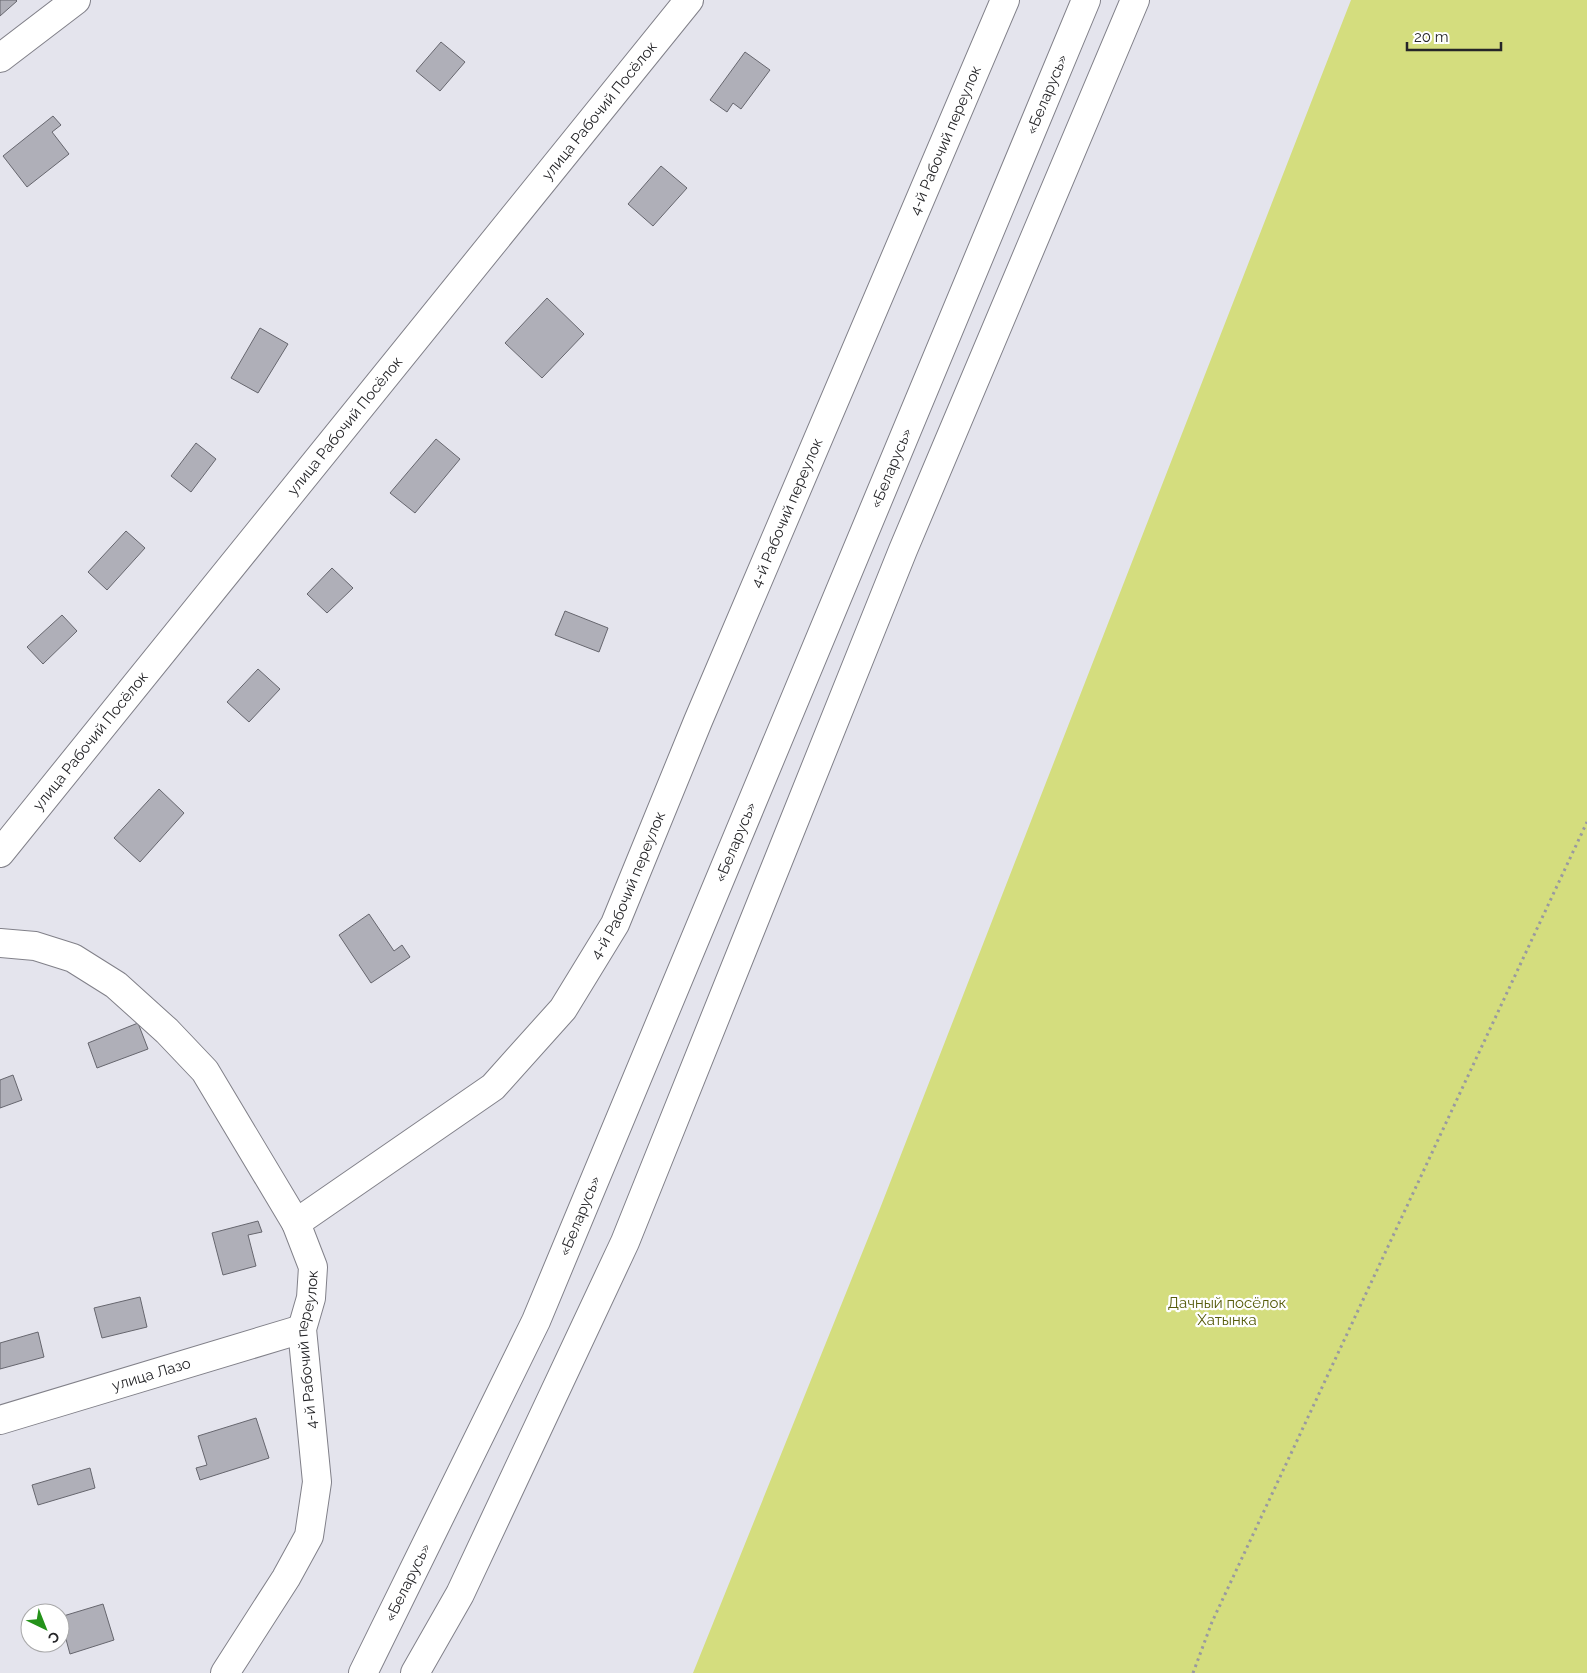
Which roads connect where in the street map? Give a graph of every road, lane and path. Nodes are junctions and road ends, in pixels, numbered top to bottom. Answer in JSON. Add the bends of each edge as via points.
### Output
{"nodes":[{"id":1,"x":76,"y":0,"type":"edge"},
{"id":2,"x":689,"y":0,"type":"edge"},
{"id":3,"x":1004,"y":0,"type":"edge"},
{"id":4,"x":1086,"y":0,"type":"edge"},
{"id":5,"x":1135,"y":0,"type":"edge"},
{"id":6,"x":0,"y":58,"type":"edge"},
{"id":7,"x":1587,"y":822,"type":"edge"},
{"id":8,"x":0,"y":853,"type":"edge"},
{"id":9,"x":0,"y":943,"type":"edge"},
{"id":10,"x":296,"y":1223,"type":"junction"},
{"id":11,"x":302,"y":1329,"type":"junction"},
{"id":12,"x":0,"y":1420,"type":"edge"},
{"id":13,"x":225,"y":1673,"type":"edge"},
{"id":14,"x":364,"y":1673,"type":"edge"},
{"id":15,"x":415,"y":1673,"type":"edge"},
{"id":16,"x":1193,"y":1673,"type":"edge"}],
"edges":[{"from":1,"to":6,"type":"main road"},
{"from":2,"to":8,"type":"main road","name":"улица Рабочий Посёлок"},
{"from":3,"to":10,"type":"main road","name":"4-й Рабочий переулок","via":[[698,721],[616,924],[562,1009],[494,1087]]},
{"from":4,"to":14,"type":"main road","name":"«Беларусь»","via":[[536,1321]]},
{"from":5,"to":15,"type":"main road","via":[[903,550],[625,1242],[460,1594]]},
{"from":7,"to":16,"type":"path","via":[[1212,1622]]},
{"from":9,"to":10,"type":"main road","via":[[35,946],[74,958],[116,986],[167,1031],[205,1071]]},
{"from":10,"to":11,"type":"main road","name":"4-й Рабочий переулок","via":[[313,1267],[311,1298]]},
{"from":11,"to":12,"type":"main road","name":"улица Лазо"},
{"from":11,"to":13,"type":"main road","name":"4-й Рабочий переулок","via":[[316,1482],[308,1536],[286,1578]]}]}
